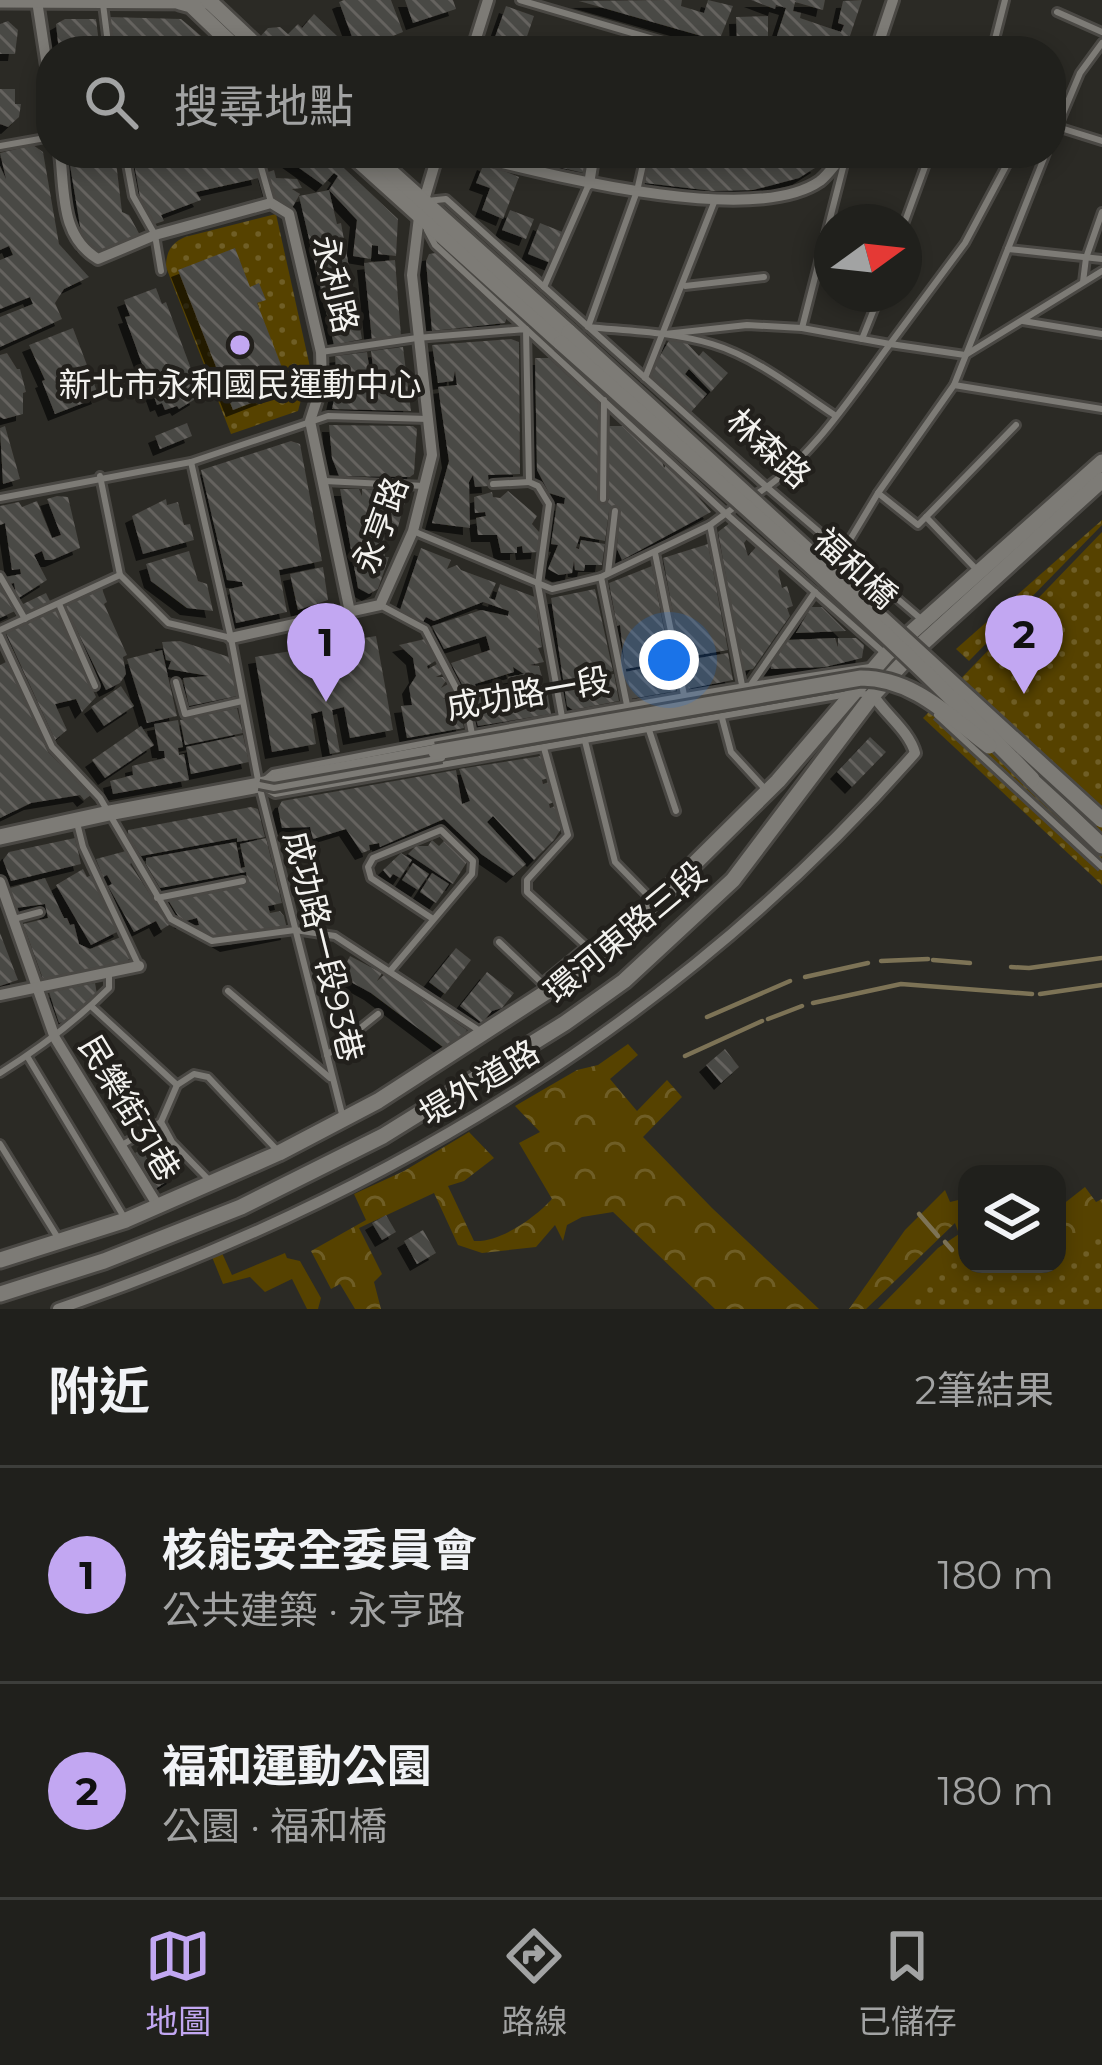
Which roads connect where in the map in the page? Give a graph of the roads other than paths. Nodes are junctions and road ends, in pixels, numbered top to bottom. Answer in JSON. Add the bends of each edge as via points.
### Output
{"nodes":[{"id":1,"x":0,"y":0,"type":"edge"},
{"id":2,"x":161,"y":0,"type":"edge"},
{"id":3,"x":208,"y":0,"type":"edge"},
{"id":4,"x":488,"y":0,"type":"edge"},
{"id":5,"x":520,"y":0,"type":"edge"},
{"id":6,"x":893,"y":0,"type":"edge"},
{"id":7,"x":1005,"y":0,"type":"edge"},
{"id":8,"x":37,"y":1,"type":"edge"},
{"id":9,"x":102,"y":1,"type":"edge"},
{"id":10,"x":177,"y":1,"type":"edge"},
{"id":11,"x":1057,"y":12,"type":"dead end"},
{"id":12,"x":163,"y":18,"type":"dead end"},
{"id":13,"x":1102,"y":32,"type":"edge"},
{"id":14,"x":42,"y":36,"type":"edge"},
{"id":15,"x":107,"y":36,"type":"edge"},
{"id":16,"x":223,"y":36,"type":"edge"},
{"id":17,"x":246,"y":36,"type":"edge"},
{"id":18,"x":477,"y":36,"type":"edge"},
{"id":19,"x":645,"y":36,"type":"edge"},
{"id":20,"x":881,"y":36,"type":"edge"},
{"id":21,"x":996,"y":36,"type":"edge"},
{"id":22,"x":1102,"y":43,"type":"edge"},
{"id":23,"x":1066,"y":101,"type":"edge"},
{"id":24,"x":1066,"y":130,"type":"edge"},
{"id":25,"x":36,"y":140,"type":"edge"},
{"id":26,"x":1102,"y":141,"type":"edge"},
{"id":27,"x":0,"y":146,"type":"edge"},
{"id":28,"x":62,"y":168,"type":"edge"},
{"id":29,"x":128,"y":168,"type":"edge"},
{"id":30,"x":261,"y":168,"type":"edge"},
{"id":31,"x":369,"y":168,"type":"edge"},
{"id":32,"x":384,"y":168,"type":"edge"},
{"id":33,"x":434,"y":168,"type":"edge"},
{"id":34,"x":524,"y":168,"type":"edge"},
{"id":35,"x":592,"y":168,"type":"edge"},
{"id":36,"x":642,"y":168,"type":"edge"},
{"id":37,"x":832,"y":168,"type":"edge"},
{"id":38,"x":842,"y":168,"type":"edge"},
{"id":39,"x":925,"y":168,"type":"edge"},
{"id":40,"x":1004,"y":168,"type":"edge"},
{"id":41,"x":1040,"y":168,"type":"edge"},
{"id":42,"x":590,"y":184,"type":"junction"},
{"id":43,"x":637,"y":191,"type":"junction"},
{"id":44,"x":715,"y":200,"type":"junction"},
{"id":45,"x":271,"y":203,"type":"junction"},
{"id":46,"x":911,"y":204,"type":"edge"},
{"id":47,"x":422,"y":209,"type":"junction"},
{"id":48,"x":1102,"y":212,"type":"edge"},
{"id":49,"x":155,"y":235,"type":"junction"},
{"id":50,"x":1008,"y":249,"type":"junction"},
{"id":51,"x":1086,"y":258,"type":"junction"},
{"id":52,"x":1102,"y":259,"type":"edge"},
{"id":53,"x":161,"y":271,"type":"dead end"},
{"id":54,"x":1102,"y":271,"type":"edge"},
{"id":55,"x":764,"y":277,"type":"dead end"},
{"id":56,"x":1083,"y":282,"type":"junction"},
{"id":57,"x":544,"y":287,"type":"junction"},
{"id":58,"x":683,"y":287,"type":"junction"},
{"id":59,"x":873,"y":312,"type":"edge"},
{"id":60,"x":1019,"y":320,"type":"junction"},
{"id":61,"x":588,"y":327,"type":"junction"},
{"id":62,"x":802,"y":328,"type":"junction"},
{"id":63,"x":526,"y":329,"type":"junction"},
{"id":64,"x":665,"y":334,"type":"junction"},
{"id":65,"x":1102,"y":334,"type":"edge"},
{"id":66,"x":417,"y":338,"type":"junction"},
{"id":67,"x":565,"y":338,"type":"junction"},
{"id":68,"x":862,"y":339,"type":"junction"},
{"id":69,"x":890,"y":344,"type":"junction"},
{"id":70,"x":321,"y":352,"type":"junction"},
{"id":71,"x":964,"y":355,"type":"junction"},
{"id":72,"x":645,"y":378,"type":"junction"},
{"id":73,"x":954,"y":385,"type":"junction"},
{"id":74,"x":604,"y":400,"type":"junction"},
{"id":75,"x":1102,"y":409,"type":"edge"},
{"id":76,"x":836,"y":416,"type":"junction"},
{"id":77,"x":428,"y":419,"type":"junction"},
{"id":78,"x":310,"y":421,"type":"junction"},
{"id":79,"x":1016,"y":425,"type":"dead end"},
{"id":80,"x":191,"y":461,"type":"junction"},
{"id":81,"x":1102,"y":462,"type":"edge"},
{"id":82,"x":100,"y":476,"type":"junction"},
{"id":83,"x":1102,"y":480,"type":"edge"},
{"id":84,"x":321,"y":481,"type":"junction"},
{"id":85,"x":529,"y":482,"type":"junction"},
{"id":86,"x":493,"y":484,"type":"dead end"},
{"id":87,"x":424,"y":485,"type":"junction"},
{"id":88,"x":768,"y":488,"type":"junction"},
{"id":89,"x":878,"y":493,"type":"junction"},
{"id":90,"x":0,"y":498,"type":"edge"},
{"id":91,"x":603,"y":500,"type":"dead end"},
{"id":92,"x":615,"y":511,"type":"dead end"},
{"id":93,"x":724,"y":512,"type":"junction"},
{"id":94,"x":926,"y":517,"type":"junction"},
{"id":95,"x":710,"y":525,"type":"junction"},
{"id":96,"x":412,"y":531,"type":"junction"},
{"id":97,"x":655,"y":553,"type":"junction"},
{"id":98,"x":842,"y":553,"type":"junction"},
{"id":99,"x":979,"y":572,"type":"junction"},
{"id":100,"x":120,"y":575,"type":"junction"},
{"id":101,"x":605,"y":575,"type":"junction"},
{"id":102,"x":0,"y":576,"type":"edge"},
{"id":103,"x":538,"y":585,"type":"junction"},
{"id":104,"x":815,"y":592,"type":"junction"},
{"id":105,"x":59,"y":604,"type":"junction"},
{"id":106,"x":380,"y":605,"type":"junction"},
{"id":107,"x":350,"y":612,"type":"junction"},
{"id":108,"x":25,"y":619,"type":"junction"},
{"id":109,"x":923,"y":621,"type":"junction"},
{"id":110,"x":0,"y":633,"type":"edge"},
{"id":111,"x":231,"y":638,"type":"junction"},
{"id":112,"x":918,"y":648,"type":"junction"},
{"id":113,"x":882,"y":660,"type":"junction"},
{"id":114,"x":176,"y":682,"type":"dead end"},
{"id":115,"x":747,"y":684,"type":"junction"},
{"id":116,"x":95,"y":686,"type":"dead end"},
{"id":117,"x":854,"y":693,"type":"junction"},
{"id":118,"x":684,"y":695,"type":"junction"},
{"id":119,"x":873,"y":695,"type":"junction"},
{"id":120,"x":243,"y":701,"type":"junction"},
{"id":121,"x":627,"y":705,"type":"junction"},
{"id":122,"x":756,"y":712,"type":"junction"},
{"id":123,"x":562,"y":717,"type":"junction"},
{"id":124,"x":722,"y":718,"type":"junction"},
{"id":125,"x":649,"y":730,"type":"junction"},
{"id":126,"x":472,"y":734,"type":"junction"},
{"id":127,"x":585,"y":741,"type":"junction"},
{"id":128,"x":544,"y":748,"type":"junction"},
{"id":129,"x":1032,"y":779,"type":"junction"},
{"id":130,"x":259,"y":785,"type":"junction"},
{"id":131,"x":767,"y":792,"type":"junction"},
{"id":132,"x":676,"y":812,"type":"dead end"},
{"id":133,"x":110,"y":813,"type":"junction"},
{"id":134,"x":76,"y":819,"type":"junction"},
{"id":135,"x":1102,"y":820,"type":"edge"},
{"id":136,"x":0,"y":838,"type":"edge"},
{"id":137,"x":1102,"y":846,"type":"edge"},
{"id":138,"x":1102,"y":867,"type":"edge"},
{"id":139,"x":243,"y":881,"type":"dead end"},
{"id":140,"x":0,"y":882,"type":"edge"},
{"id":141,"x":157,"y":898,"type":"junction"},
{"id":142,"x":656,"y":903,"type":"junction"},
{"id":143,"x":40,"y":913,"type":"dead end"},
{"id":144,"x":12,"y":919,"type":"junction"},
{"id":145,"x":433,"y":920,"type":"junction"},
{"id":146,"x":295,"y":930,"type":"junction"},
{"id":147,"x":499,"y":942,"type":"dead end"},
{"id":148,"x":593,"y":953,"type":"junction"},
{"id":149,"x":139,"y":966,"type":"joint"},
{"id":150,"x":391,"y":970,"type":"junction"},
{"id":151,"x":109,"y":972,"type":"junction"},
{"id":152,"x":35,"y":988,"type":"junction"},
{"id":153,"x":228,"y":991,"type":"dead end"},
{"id":154,"x":0,"y":995,"type":"edge"},
{"id":155,"x":91,"y":1006,"type":"junction"},
{"id":156,"x":378,"y":1014,"type":"dead end"},
{"id":157,"x":485,"y":1034,"type":"junction"},
{"id":158,"x":55,"y":1038,"type":"junction"},
{"id":159,"x":327,"y":1055,"type":"junction"},
{"id":160,"x":27,"y":1056,"type":"junction"},
{"id":161,"x":0,"y":1073,"type":"edge"},
{"id":162,"x":334,"y":1081,"type":"junction"},
{"id":163,"x":177,"y":1085,"type":"junction"},
{"id":164,"x":344,"y":1119,"type":"junction"},
{"id":165,"x":161,"y":1122,"type":"junction"},
{"id":166,"x":0,"y":1144,"type":"edge"},
{"id":167,"x":122,"y":1146,"type":"junction"},
{"id":168,"x":279,"y":1153,"type":"junction"},
{"id":169,"x":211,"y":1183,"type":"junction"},
{"id":170,"x":158,"y":1206,"type":"junction"},
{"id":171,"x":126,"y":1220,"type":"junction"},
{"id":172,"x":60,"y":1241,"type":"junction"},
{"id":173,"x":0,"y":1260,"type":"edge"},
{"id":174,"x":0,"y":1294,"type":"edge"},
{"id":175,"x":58,"y":1309,"type":"edge"}],
"edges":[{"from":1,"to":8,"type":"street"},
{"from":2,"to":9,"type":"street"},
{"from":2,"to":10,"type":"street"},
{"from":2,"to":12,"type":"lane"},
{"from":3,"to":10,"type":"street"},
{"from":3,"to":17,"type":"street"},
{"from":4,"to":18,"type":"street"},
{"from":5,"to":19,"type":"lane"},
{"from":6,"to":20,"type":"street"},
{"from":7,"to":21,"type":"lane"},
{"from":8,"to":9,"type":"street"},
{"from":8,"to":14,"type":"street"},
{"from":9,"to":15,"type":"lane"},
{"from":10,"to":16,"type":"street"},
{"from":11,"to":13,"type":"lane"},
{"from":22,"to":23,"type":"lane"},
{"from":24,"to":26,"type":"lane"},
{"from":25,"to":27,"type":"lane"},
{"from":28,"to":49,"type":"street","via":[[80,248],[98,259]]},
{"from":29,"to":49,"type":"lane"},
{"from":30,"to":45,"type":"lane"},
{"from":31,"to":47,"type":"street","name":"林森路"},
{"from":32,"to":47,"type":"street","name":"林森路"},
{"from":33,"to":47,"type":"street","name":"永亨路"},
{"from":34,"to":42,"type":"street"},
{"from":35,"to":42,"type":"street"},
{"from":36,"to":43,"type":"lane"},
{"from":37,"to":44,"type":"street","via":[[819,182],[783,194]]},
{"from":38,"to":62,"type":"lane"},
{"from":39,"to":46,"type":"lane"},
{"from":40,"to":69,"type":"lane","via":[[965,243]]},
{"from":41,"to":50,"type":"lane"},
{"from":42,"to":43,"type":"street"},
{"from":42,"to":57,"type":"lane"},
{"from":43,"to":44,"type":"street"},
{"from":43,"to":61,"type":"lane"},
{"from":44,"to":58,"type":"lane"},
{"from":45,"to":49,"type":"street"},
{"from":45,"to":70,"type":"street","name":"永利路","via":[[289,214]]},
{"from":47,"to":57,"type":"lane","name":"林森路","via":[[446,199]]},
{"from":47,"to":63,"type":"lane","name":"林森路","via":[[435,245]]},
{"from":47,"to":66,"type":"street","name":"永亨路","via":[[412,275]]},
{"from":47,"to":67,"type":"street","name":"林森路"},
{"from":48,"to":51,"type":"lane"},
{"from":49,"to":53,"type":"lane"},
{"from":50,"to":51,"type":"lane"},
{"from":50,"to":71,"type":"lane"},
{"from":51,"to":52,"type":"lane"},
{"from":51,"to":56,"type":"lane"},
{"from":54,"to":56,"type":"lane"},
{"from":55,"to":58,"type":"lane"},
{"from":56,"to":60,"type":"lane"},
{"from":57,"to":61,"type":"lane","name":"林森路"},
{"from":58,"to":64,"type":"lane"},
{"from":59,"to":68,"type":"lane"},
{"from":60,"to":65,"type":"lane"},
{"from":60,"to":71,"type":"lane"},
{"from":61,"to":64,"type":"lane"},
{"from":61,"to":72,"type":"lane","name":"林森路"},
{"from":62,"to":64,"type":"lane"},
{"from":62,"to":68,"type":"lane"},
{"from":63,"to":66,"type":"lane"},
{"from":63,"to":74,"type":"lane","name":"林森路"},
{"from":63,"to":85,"type":"lane"},
{"from":64,"to":72,"type":"lane"},
{"from":64,"to":76,"type":"lane","via":[[716,344]]},
{"from":66,"to":70,"type":"lane"},
{"from":66,"to":77,"type":"street","name":"永亨路"},
{"from":67,"to":129,"type":"street","name":"福和橋","bridge":true},
{"from":67,"to":135,"type":"street","name":"福和橋","bridge":true},
{"from":68,"to":69,"type":"lane"},
{"from":69,"to":71,"type":"lane"},
{"from":69,"to":76,"type":"lane"},
{"from":70,"to":78,"type":"street","name":"永利路","via":[[322,384]]},
{"from":71,"to":73,"type":"lane"},
{"from":72,"to":88,"type":"lane","name":"林森路"},
{"from":73,"to":75,"type":"lane"},
{"from":73,"to":89,"type":"lane"},
{"from":74,"to":91,"type":"lane"},
{"from":74,"to":93,"type":"lane","name":"林森路"},
{"from":76,"to":88,"type":"lane"},
{"from":77,"to":78,"type":"lane"},
{"from":77,"to":87,"type":"street","name":"永亨路","via":[[432,454]]},
{"from":78,"to":80,"type":"lane"},
{"from":78,"to":84,"type":"street","name":"永利路"},
{"from":79,"to":94,"type":"lane"},
{"from":80,"to":82,"type":"lane"},
{"from":80,"to":111,"type":"lane","name":"成功路一段93巷"},
{"from":81,"to":99,"type":"street","name":"環河東路三段"},
{"from":82,"to":90,"type":"lane"},
{"from":82,"to":100,"type":"lane"},
{"from":83,"to":112,"type":"street","name":"環河東路三段"},
{"from":84,"to":87,"type":"lane"},
{"from":84,"to":107,"type":"street","name":"永利路"},
{"from":85,"to":86,"type":"lane"},
{"from":85,"to":103,"type":"lane","via":[[549,505]]},
{"from":87,"to":96,"type":"street","name":"永亨路"},
{"from":88,"to":93,"type":"lane"},
{"from":88,"to":98,"type":"lane","name":"林森路"},
{"from":89,"to":94,"type":"lane","via":[[918,525]]},
{"from":89,"to":98,"type":"lane"},
{"from":92,"to":101,"type":"lane"},
{"from":93,"to":95,"type":"lane"},
{"from":93,"to":104,"type":"lane","name":"林森路"},
{"from":94,"to":99,"type":"lane"},
{"from":95,"to":97,"type":"lane"},
{"from":95,"to":115,"type":"lane"},
{"from":96,"to":103,"type":"lane"},
{"from":96,"to":106,"type":"street","name":"永亨路"},
{"from":97,"to":101,"type":"lane"},
{"from":97,"to":118,"type":"lane"},
{"from":98,"to":109,"type":"lane","name":"林森路"},
{"from":99,"to":109,"type":"street","name":"環河東路三段"},
{"from":100,"to":105,"type":"lane"},
{"from":100,"to":111,"type":"lane","name":"永亨路","via":[[168,623]]},
{"from":101,"to":103,"type":"lane","via":[[552,589]]},
{"from":101,"to":121,"type":"lane"},
{"from":102,"to":108,"type":"lane"},
{"from":103,"to":123,"type":"lane"},
{"from":104,"to":113,"type":"lane","name":"林森路"},
{"from":104,"to":115,"type":"lane"},
{"from":105,"to":108,"type":"lane"},
{"from":105,"to":116,"type":"lane"},
{"from":106,"to":107,"type":"street","name":"永亨路"},
{"from":106,"to":126,"type":"lane","via":[[425,629]]},
{"from":107,"to":111,"type":"street","name":"永亨路"},
{"from":108,"to":110,"type":"lane"},
{"from":109,"to":112,"type":"lane"},
{"from":109,"to":113,"type":"street","name":"環河東路三段"},
{"from":110,"to":133,"type":"lane","via":[[52,747]]},
{"from":111,"to":120,"type":"lane","name":"成功路一段93巷"},
{"from":112,"to":113,"type":"lane"},
{"from":112,"to":119,"type":"street","name":"環河東路三段"},
{"from":113,"to":115,"type":"lane","name":"成功路一段"},
{"from":113,"to":117,"type":"street","name":"環河東路三段"},
{"from":113,"to":119,"type":"lane"},
{"from":114,"to":120,"type":"lane","via":[[185,714]]},
{"from":115,"to":118,"type":"lane","name":"成功路一段"},
{"from":115,"to":122,"type":"lane"},
{"from":117,"to":119,"type":"lane","name":"成功路一段"},
{"from":117,"to":122,"type":"lane","name":"成功路一段"},
{"from":117,"to":131,"type":"street","name":"環河東路三段"},
{"from":118,"to":121,"type":"lane","name":"成功路一段"},
{"from":119,"to":174,"type":"street","name":"環河東路三段","via":[[734,880],[565,1023],[383,1136],[241,1208]]},
{"from":119,"to":175,"type":"street","name":"堤外道路","via":[[915,753],[839,836],[624,1022],[474,1120],[346,1190],[202,1257]]},
{"from":120,"to":130,"type":"lane","name":"成功路一段93巷"},
{"from":121,"to":123,"type":"lane","name":"成功路一段"},
{"from":122,"to":124,"type":"lane","name":"成功路一段"},
{"from":123,"to":126,"type":"lane","name":"成功路一段"},
{"from":124,"to":125,"type":"lane","name":"成功路一段"},
{"from":124,"to":131,"type":"lane","via":[[731,752]]},
{"from":125,"to":127,"type":"lane","name":"成功路一段"},
{"from":125,"to":132,"type":"lane"},
{"from":126,"to":130,"type":"lane","name":"成功路一段","via":[[273,773]]},
{"from":127,"to":128,"type":"lane","name":"成功路一段"},
{"from":127,"to":142,"type":"lane","via":[[614,862]]},
{"from":128,"to":130,"type":"lane","name":"成功路一段","via":[[275,794]]},
{"from":128,"to":148,"type":"lane","via":[[568,835],[527,880],[526,892]]},
{"from":129,"to":130,"type":"street","bridge":true,"via":[[925,697],[869,678]]},
{"from":129,"to":137,"type":"street","name":"福和橋"},
{"from":130,"to":133,"type":"street","name":"成功路一段"},
{"from":130,"to":138,"type":"lane","bridge":true,"via":[[879,684],[922,700]]},
{"from":130,"to":146,"type":"lane","name":"成功路一段93巷"},
{"from":131,"to":142,"type":"street","name":"環河東路三段"},
{"from":133,"to":134,"type":"street","name":"成功路一段"},
{"from":133,"to":141,"type":"lane"},
{"from":134,"to":136,"type":"street","name":"成功路一段"},
{"from":134,"to":149,"type":"lane"},
{"from":139,"to":141,"type":"lane"},
{"from":140,"to":144,"type":"street","name":"民樂街31巷"},
{"from":141,"to":146,"type":"lane","via":[[171,919],[212,941]]},
{"from":142,"to":148,"type":"street","name":"環河東路三段"},
{"from":143,"to":144,"type":"lane"},
{"from":144,"to":152,"type":"street","name":"民樂街31巷"},
{"from":145,"to":145,"type":"lane","via":[[475,868],[441,830],[368,867],[371,878]]},
{"from":145,"to":150,"type":"lane"},
{"from":146,"to":150,"type":"lane","via":[[335,936]]},
{"from":146,"to":159,"type":"lane","name":"成功路一段93巷"},
{"from":147,"to":148,"type":"lane","via":[[542,983]]},
{"from":148,"to":157,"type":"street","name":"環河東路三段"},
{"from":149,"to":151,"type":"street"},
{"from":150,"to":157,"type":"lane"},
{"from":151,"to":152,"type":"street"},
{"from":151,"to":155,"type":"lane","via":[[109,988]]},
{"from":152,"to":154,"type":"street"},
{"from":152,"to":158,"type":"street","name":"民樂街31巷"},
{"from":153,"to":162,"type":"lane"},
{"from":155,"to":158,"type":"lane"},
{"from":155,"to":163,"type":"lane"},
{"from":156,"to":159,"type":"lane"},
{"from":157,"to":164,"type":"street","name":"環河東路三段"},
{"from":158,"to":160,"type":"lane","name":"民樂街31巷"},
{"from":158,"to":167,"type":"street","name":"民樂街31巷"},
{"from":159,"to":162,"type":"lane","name":"成功路一段93巷"},
{"from":160,"to":161,"type":"lane","name":"民樂街31巷"},
{"from":160,"to":171,"type":"lane"},
{"from":162,"to":164,"type":"lane","name":"成功路一段93巷"},
{"from":163,"to":165,"type":"lane"},
{"from":163,"to":168,"type":"lane","via":[[194,1074],[208,1077]]},
{"from":164,"to":168,"type":"street","name":"環河東路三段"},
{"from":165,"to":167,"type":"lane"},
{"from":165,"to":169,"type":"lane"},
{"from":166,"to":172,"type":"lane"},
{"from":167,"to":170,"type":"street","name":"民樂街31巷"},
{"from":168,"to":169,"type":"street","name":"環河東路三段"},
{"from":169,"to":170,"type":"street","name":"環河東路三段"},
{"from":170,"to":171,"type":"street","name":"環河東路三段"},
{"from":171,"to":172,"type":"street","name":"環河東路三段"},
{"from":172,"to":173,"type":"street","name":"環河東路三段"}]}
